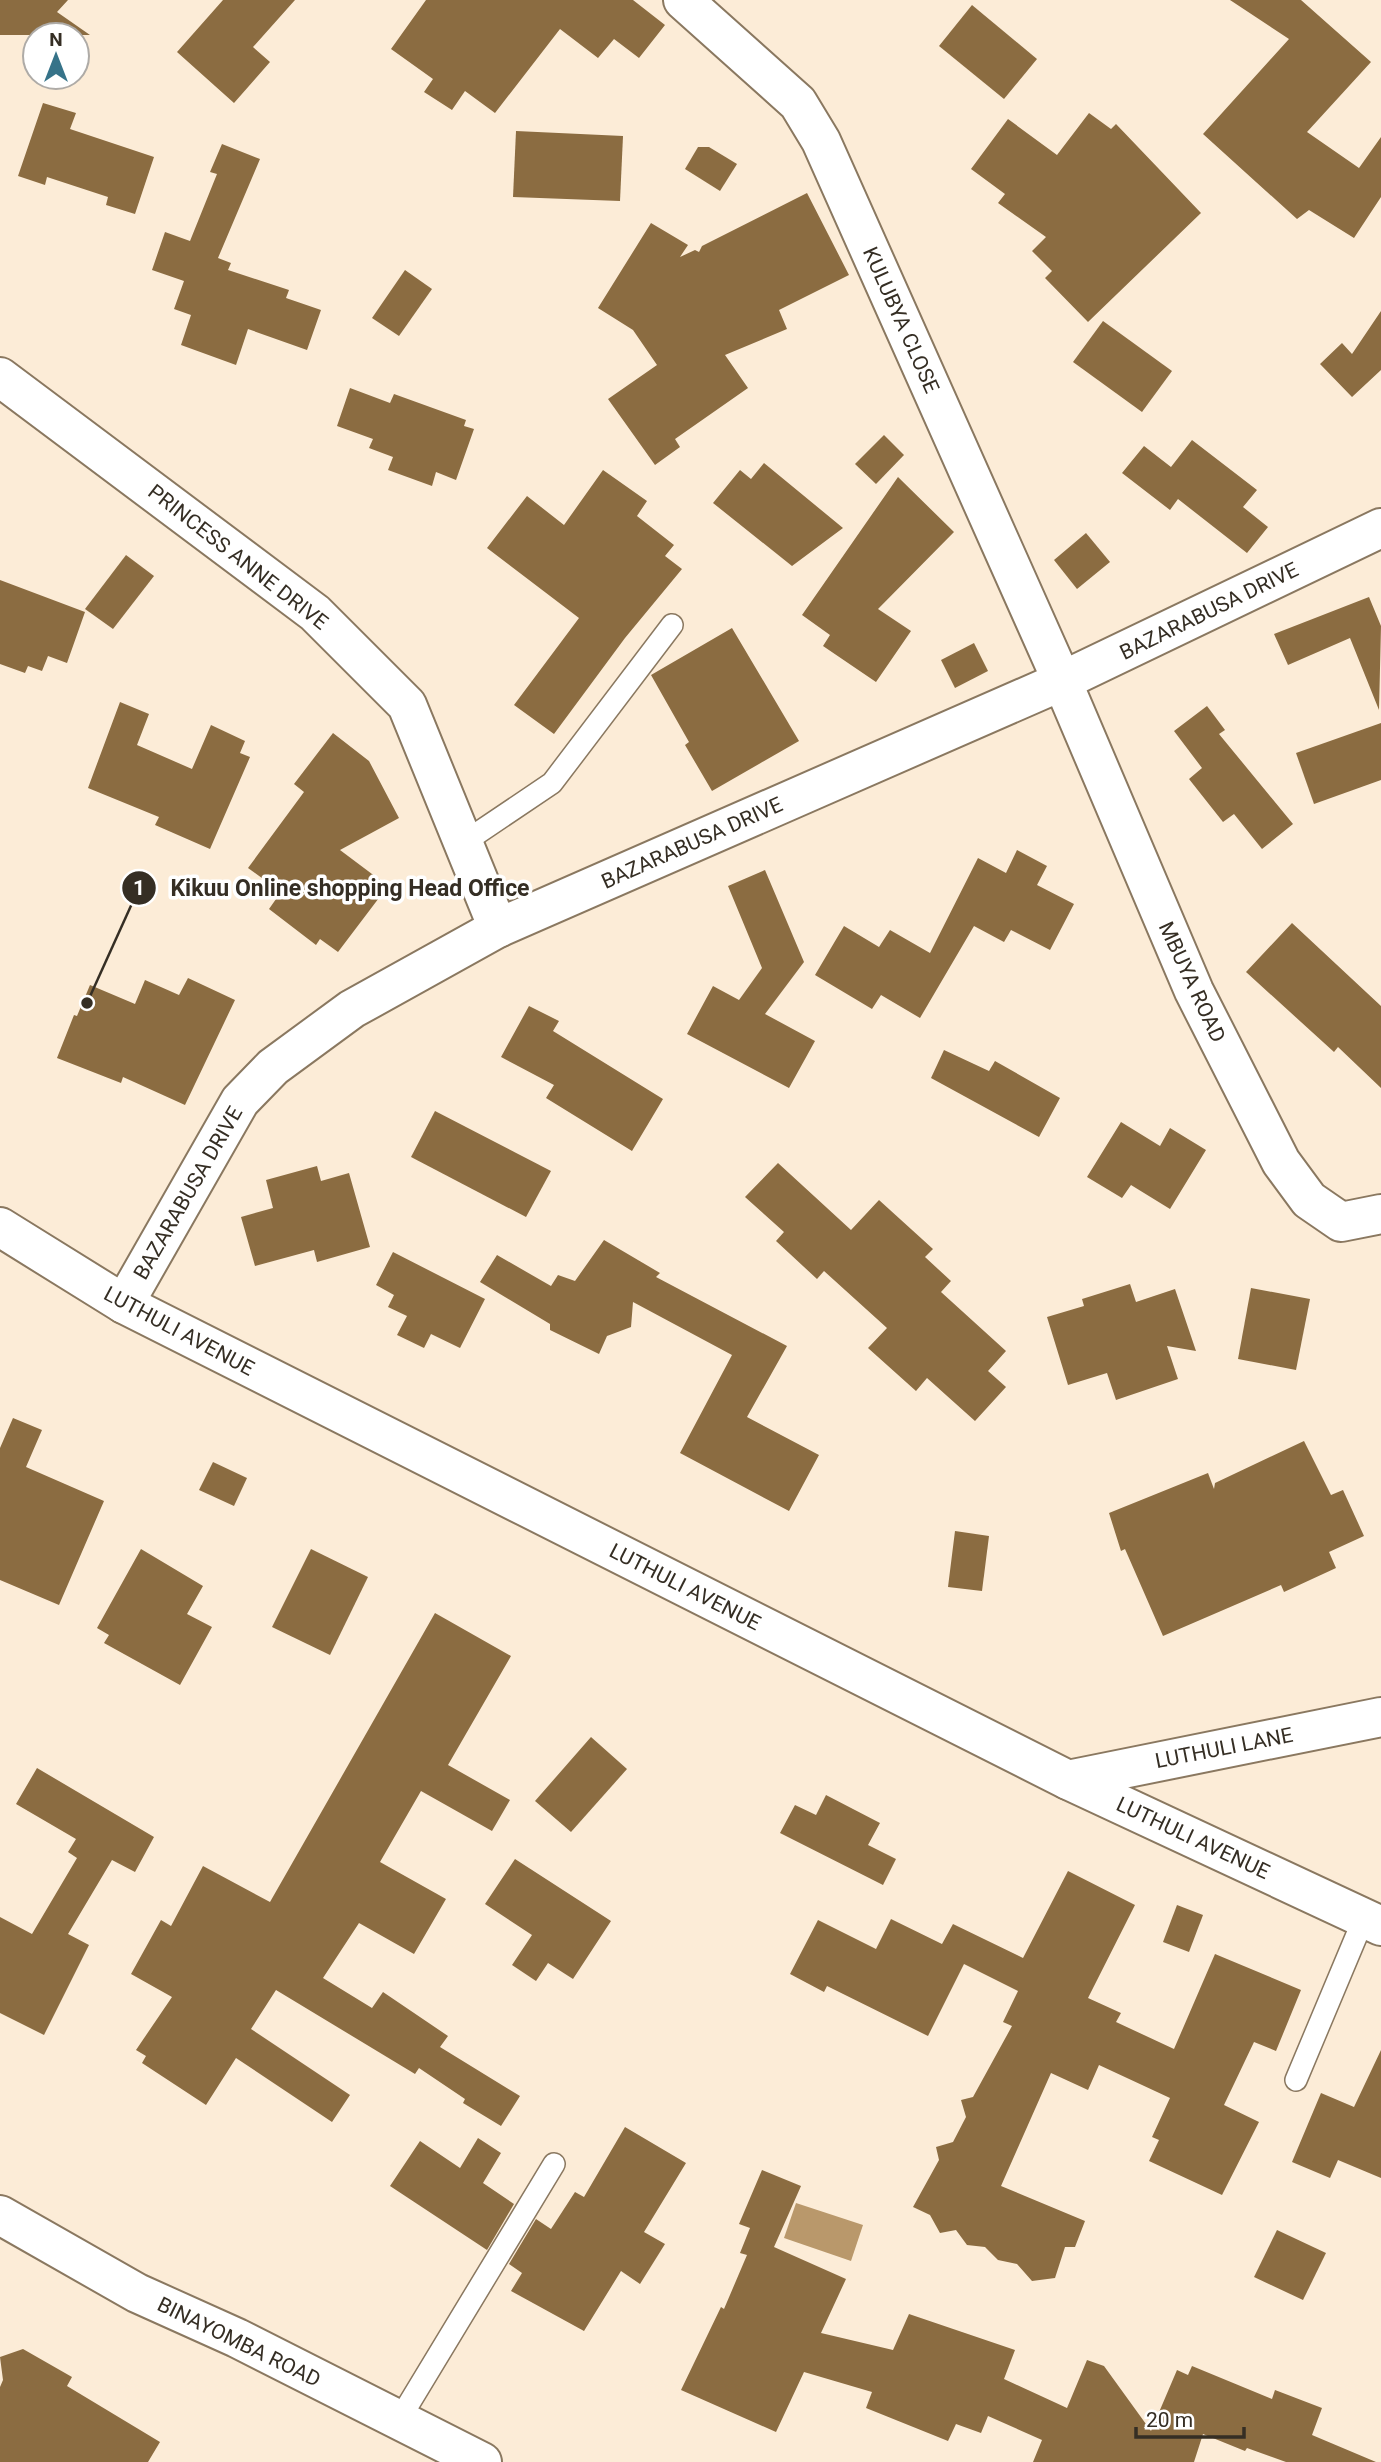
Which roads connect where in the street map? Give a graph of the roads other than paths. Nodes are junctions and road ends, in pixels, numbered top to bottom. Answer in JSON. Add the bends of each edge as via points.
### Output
{"nodes":[{"id":1,"x":682,"y":0,"type":"edge"},
{"id":2,"x":0,"y":377,"type":"edge"},
{"id":3,"x":1381,"y":528,"type":"edge"},
{"id":4,"x":672,"y":625,"type":"dead end"},
{"id":5,"x":1062,"y":681,"type":"junction"},
{"id":6,"x":463,"y":843,"type":"junction"},
{"id":7,"x":498,"y":928,"type":"junction"},
{"id":8,"x":1381,"y":1214,"type":"edge"},
{"id":9,"x":0,"y":1227,"type":"edge"},
{"id":10,"x":124,"y":1304,"type":"junction"},
{"id":11,"x":1381,"y":1717,"type":"edge"},
{"id":12,"x":1068,"y":1780,"type":"junction"},
{"id":13,"x":1373,"y":1922,"type":"edge"},
{"id":14,"x":1296,"y":2080,"type":"dead end"},
{"id":15,"x":554,"y":2164,"type":"dead end"},
{"id":16,"x":0,"y":2215,"type":"edge"},
{"id":17,"x":399,"y":2420,"type":"junction"},
{"id":18,"x":482,"y":2462,"type":"edge"}],
"edges":[{"from":1,"to":5,"type":"street","name":"KULUBYA CLOSE","via":[[798,103],[821,141]]},
{"from":2,"to":6,"type":"street","name":"PRINCESS ANNE DRIVE","via":[[315,613],[407,705]]},
{"from":3,"to":5,"type":"street","name":"BAZARABUSA DRIVE"},
{"from":4,"to":6,"type":"lane","via":[[552,783]]},
{"from":5,"to":7,"type":"street","name":"BAZARABUSA DRIVE"},
{"from":5,"to":8,"type":"street","name":"MBUYA ROAD","via":[[1194,991],[1281,1162],[1308,1200],[1341,1222]]},
{"from":6,"to":7,"type":"street","name":"PRINCESS ANNE DRIVE"},
{"from":7,"to":10,"type":"street","name":"BAZARABUSA DRIVE","via":[[352,1009],[273,1067],[240,1101]]},
{"from":9,"to":10,"type":"street","name":"LUTHULI AVENUE"},
{"from":10,"to":12,"type":"street","name":"LUTHULI AVENUE"},
{"from":11,"to":12,"type":"street","name":"LUTHULI LANE"},
{"from":12,"to":13,"type":"street","name":"LUTHULI AVENUE"},
{"from":13,"to":14,"type":"lane"},
{"from":15,"to":17,"type":"lane"},
{"from":16,"to":17,"type":"street","name":"BINAYOMBA ROAD","via":[[137,2293]]},
{"from":17,"to":18,"type":"street","name":"BINAYOMBA ROAD"}]}
